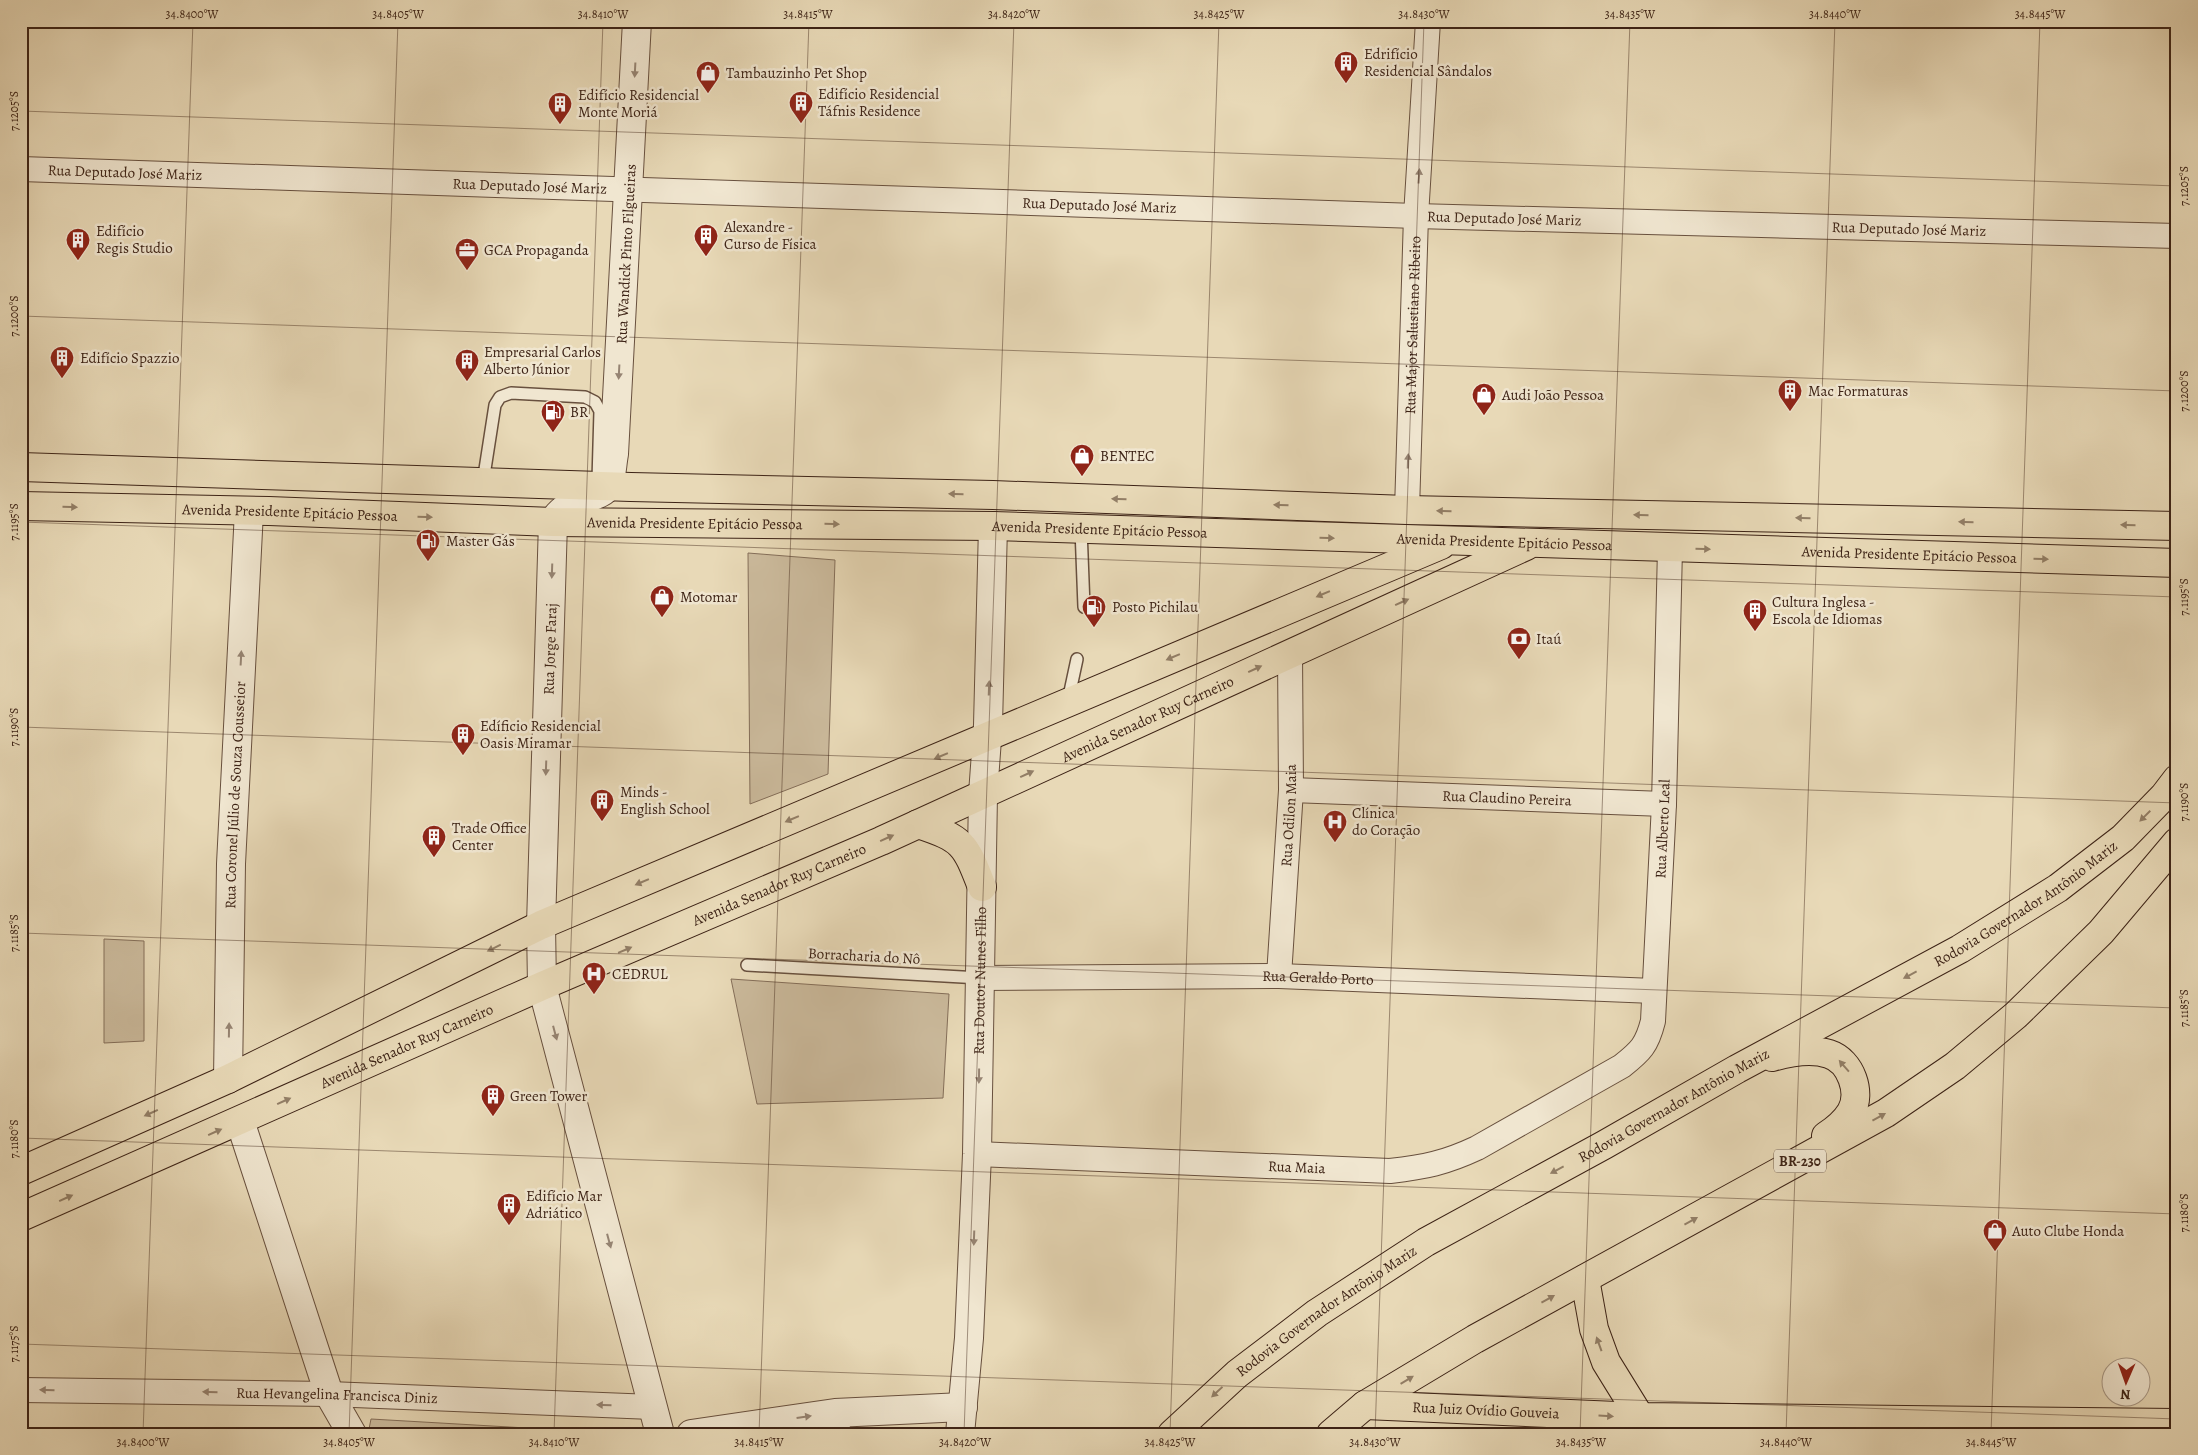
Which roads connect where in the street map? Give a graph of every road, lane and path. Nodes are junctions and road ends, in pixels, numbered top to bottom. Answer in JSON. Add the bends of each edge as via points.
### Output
{"nodes":[{"id":1,"x":637,"y":21,"type":"edge"},
{"id":2,"x":1428,"y":21,"type":"edge"},
{"id":3,"x":21,"y":169,"type":"edge"},
{"id":4,"x":630,"y":190,"type":"junction"},
{"id":5,"x":1416,"y":216,"type":"junction"},
{"id":6,"x":2177,"y":236,"type":"edge"},
{"id":7,"x":21,"y":467,"type":"edge"},
{"id":8,"x":483,"y":482,"type":"junction"},
{"id":9,"x":612,"y":486,"type":"junction"},
{"id":10,"x":21,"y":506,"type":"edge"},
{"id":11,"x":1406,"y":510,"type":"junction"},
{"id":12,"x":249,"y":511,"type":"junction"},
{"id":13,"x":1492,"y":512,"type":"junction"},
{"id":14,"x":553,"y":522,"type":"junction"},
{"id":15,"x":630,"y":522,"type":"junction"},
{"id":16,"x":993,"y":526,"type":"junction"},
{"id":17,"x":2177,"y":526,"type":"edge"},
{"id":18,"x":1082,"y":529,"type":"junction"},
{"id":19,"x":1449,"y":542,"type":"junction"},
{"id":20,"x":1532,"y":543,"type":"junction"},
{"id":21,"x":1670,"y":548,"type":"junction"},
{"id":22,"x":2177,"y":563,"type":"edge"},
{"id":23,"x":1084,"y":606,"type":"dead end"},
{"id":24,"x":1290,"y":653,"type":"junction"},
{"id":25,"x":1077,"y":659,"type":"dead end"},
{"id":26,"x":1068,"y":701,"type":"junction"},
{"id":27,"x":986,"y":737,"type":"junction"},
{"id":28,"x":2177,"y":779,"type":"edge"},
{"id":29,"x":1291,"y":790,"type":"junction"},
{"id":30,"x":983,"y":794,"type":"junction"},
{"id":31,"x":1664,"y":804,"type":"junction"},
{"id":32,"x":918,"y":824,"type":"junction"},
{"id":33,"x":2177,"y":842,"type":"edge"},
{"id":34,"x":982,"y":887,"type":"junction"},
{"id":35,"x":541,"y":925,"type":"junction"},
{"id":36,"x":747,"y":965,"type":"dead end"},
{"id":37,"x":1279,"y":976,"type":"junction"},
{"id":38,"x":980,"y":978,"type":"junction"},
{"id":39,"x":542,"y":986,"type":"junction"},
{"id":40,"x":1654,"y":991,"type":"junction"},
{"id":41,"x":1737,"y":1069,"type":"junction"},
{"id":42,"x":228,"y":1078,"type":"junction"},
{"id":43,"x":1594,"y":1081,"type":"joint"},
{"id":44,"x":240,"y":1121,"type":"junction"},
{"id":45,"x":977,"y":1154,"type":"junction"},
{"id":46,"x":21,"y":1171,"type":"edge"},
{"id":47,"x":1770,"y":1177,"type":"junction"},
{"id":48,"x":21,"y":1217,"type":"edge"},
{"id":49,"x":1585,"y":1279,"type":"junction"},
{"id":50,"x":21,"y":1390,"type":"edge"},
{"id":51,"x":329,"y":1394,"type":"junction"},
{"id":52,"x":1365,"y":1405,"type":"junction"},
{"id":53,"x":963,"y":1407,"type":"junction"},
{"id":54,"x":652,"y":1408,"type":"junction"},
{"id":55,"x":1640,"y":1417,"type":"junction"},
{"id":56,"x":837,"y":1423,"type":"edge"},
{"id":57,"x":2177,"y":1423,"type":"edge"},
{"id":58,"x":352,"y":1434,"type":"edge"},
{"id":59,"x":660,"y":1434,"type":"edge"},
{"id":60,"x":691,"y":1434,"type":"edge"},
{"id":61,"x":960,"y":1434,"type":"edge"},
{"id":62,"x":1172,"y":1434,"type":"edge"},
{"id":63,"x":1331,"y":1434,"type":"edge"}],
"edges":[{"from":1,"to":4,"type":"street","name":"Rua Wandick Pinto Filgueiras","one_way":true},
{"from":5,"to":2,"type":"street","name":"Rua Major Salustiano Ribeiro","one_way":true},
{"from":3,"to":4,"type":"street","name":"Rua Deputado José Mariz"},
{"from":4,"to":5,"type":"street","name":"Rua Deputado José Mariz"},
{"from":4,"to":9,"type":"street","name":"Rua Wandick Pinto Filgueiras","one_way":true},
{"from":5,"to":6,"type":"street","name":"Rua Deputado José Mariz"},
{"from":11,"to":5,"type":"street","name":"Rua Major Salustiano Ribeiro","one_way":true},
{"from":7,"to":8,"type":"main road","name":"Avenida Presidente Epitácio Pessoa"},
{"from":8,"to":9,"type":"main road","name":"Avenida Presidente Epitácio Pessoa"},
{"from":8,"to":9,"type":"lane","via":[[495,405],[500,397],[511,393],[585,397],[595,402],[600,411]]},
{"from":11,"to":9,"type":"main road","name":"Avenida Presidente Epitácio Pessoa","one_way":true,"via":[[1003,495]]},
{"from":9,"to":14,"type":"street","via":[[576,501],[558,512]]},
{"from":9,"to":15,"type":"main road"},
{"from":10,"to":12,"type":"main road","name":"Avenida Presidente Epitácio Pessoa","one_way":true},
{"from":13,"to":11,"type":"main road","name":"Avenida Presidente Epitácio Pessoa","one_way":true},
{"from":12,"to":14,"type":"main road","name":"Avenida Presidente Epitácio Pessoa","one_way":true},
{"from":42,"to":12,"type":"street","name":"Rua Coronel Júlio de Souza Cousseior","one_way":true,"via":[[231,864]]},
{"from":17,"to":13,"type":"main road","name":"Avenida Presidente Epitácio Pessoa","one_way":true},
{"from":13,"to":19,"type":"main road"},
{"from":14,"to":15,"type":"main road","name":"Avenida Presidente Epitácio Pessoa"},
{"from":14,"to":35,"type":"street","name":"Rua Jorge Faraj","one_way":true},
{"from":15,"to":16,"type":"main road","name":"Avenida Presidente Epitácio Pessoa","one_way":true},
{"from":16,"to":18,"type":"main road","name":"Avenida Presidente Epitácio Pessoa"},
{"from":27,"to":16,"type":"street","name":"Rua Doutor Nunes Filho","one_way":true},
{"from":18,"to":19,"type":"main road","name":"Avenida Presidente Epitácio Pessoa","one_way":true},
{"from":18,"to":23,"type":"lane"},
{"from":19,"to":20,"type":"main road","name":"Avenida Presidente Epitácio Pessoa"},
{"from":19,"to":26,"type":"main road","one_way":true},
{"from":20,"to":21,"type":"main road","name":"Avenida Presidente Epitácio Pessoa"},
{"from":24,"to":20,"type":"main road","name":"Avenida Senador Ruy Carneiro","one_way":true},
{"from":21,"to":22,"type":"main road","name":"Avenida Presidente Epitácio Pessoa","one_way":true},
{"from":21,"to":31,"type":"street","name":"Rua Alberto Leal"},
{"from":24,"to":29,"type":"street","name":"Rua Odilon Maia"},
{"from":30,"to":24,"type":"main road","name":"Avenida Senador Ruy Carneiro","one_way":true},
{"from":25,"to":26,"type":"lane"},
{"from":26,"to":27,"type":"main road"},
{"from":27,"to":30,"type":"street","name":"Rua Doutor Nunes Filho"},
{"from":27,"to":35,"type":"main road","one_way":true},
{"from":28,"to":41,"type":"main road","name":"Rodovia Governador Antônio Mariz","one_way":true,"via":[[2123,838],[2058,888],[1960,949]]},
{"from":29,"to":31,"type":"street","name":"Rua Claudino Pereira"},
{"from":29,"to":37,"type":"street","name":"Rua Odilon Maia"},
{"from":30,"to":32,"type":"main road","name":"Avenida Senador Ruy Carneiro"},
{"from":30,"to":34,"type":"street","name":"Rua Doutor Nunes Filho"},
{"from":31,"to":40,"type":"street","name":"Rua Alberto Leal"},
{"from":32,"to":34,"type":"main road","via":[[958,840],[971,857]]},
{"from":39,"to":32,"type":"main road","name":"Avenida Senador Ruy Carneiro","one_way":true},
{"from":47,"to":33,"type":"main road","number":"BR-230","one_way":true,"via":[[1886,1113],[1955,1066],[2016,1015],[2101,932]]},
{"from":34,"to":38,"type":"street","name":"Rua Doutor Nunes Filho"},
{"from":35,"to":39,"type":"street","name":"Rua Jorge Faraj"},
{"from":35,"to":42,"type":"main road","one_way":true},
{"from":36,"to":38,"type":"lane","name":"Borracharia do Nô"},
{"from":37,"to":38,"type":"street","name":"Rua Geraldo Porto"},
{"from":37,"to":40,"type":"street","name":"Rua Geraldo Porto"},
{"from":38,"to":45,"type":"street","name":"Rua Doutor Nunes Filho","one_way":true},
{"from":44,"to":39,"type":"main road","name":"Avenida Senador Ruy Carneiro","one_way":true},
{"from":39,"to":54,"type":"street","name":"Rua Jorge Faraj","one_way":true},
{"from":40,"to":43,"type":"street","name":"Rua Alberto Leal","via":[[1653,1021],[1649,1038],[1640,1052]]},
{"from":47,"to":41,"type":"main road","one_way":true,"via":[[1838,1128],[1851,1112],[1853,1082],[1842,1061],[1830,1054],[1816,1052],[1777,1056]]},
{"from":41,"to":62,"type":"main road","name":"Rodovia Governador Antônio Mariz","one_way":true,"via":[[1426,1242],[1317,1313],[1237,1374]]},
{"from":42,"to":46,"type":"main road","one_way":true},
{"from":43,"to":45,"type":"street","name":"Rua Maia","via":[[1477,1148],[1452,1160],[1415,1168],[1390,1170]]},
{"from":48,"to":44,"type":"main road","name":"Avenida Senador Ruy Carneiro","one_way":true},
{"from":44,"to":51,"type":"street"},
{"from":45,"to":53,"type":"street","name":"Rua Doutor Nunes Filho","one_way":true,"via":[[970,1338]]},
{"from":49,"to":47,"type":"main road","number":"BR-230","one_way":true},
{"from":52,"to":49,"type":"main road","number":"BR-230","one_way":true,"via":[[1475,1339]]},
{"from":55,"to":49,"type":"main road","one_way":true,"via":[[1606,1362],[1594,1329]]},
{"from":51,"to":50,"type":"street","name":"Rua Hevangelina Francisca Diniz","one_way":true},
{"from":54,"to":51,"type":"street","name":"Rua Hevangelina Francisca Diniz","one_way":true},
{"from":51,"to":58,"type":"street"},
{"from":52,"to":55,"type":"main road","name":"Rua Juiz Ovídio Gouveia","one_way":true},
{"from":52,"to":63,"type":"main road","number":"BR-230"},
{"from":53,"to":56,"type":"street"},
{"from":53,"to":61,"type":"street","name":"Rua Doutor Nunes Filho"},
{"from":54,"to":59,"type":"street","name":"Rua Jorge Faraj"},
{"from":55,"to":57,"type":"main road","name":"Rua Juiz Ovídio Gouveia"},
{"from":60,"to":56,"type":"street","one_way":true}]}
